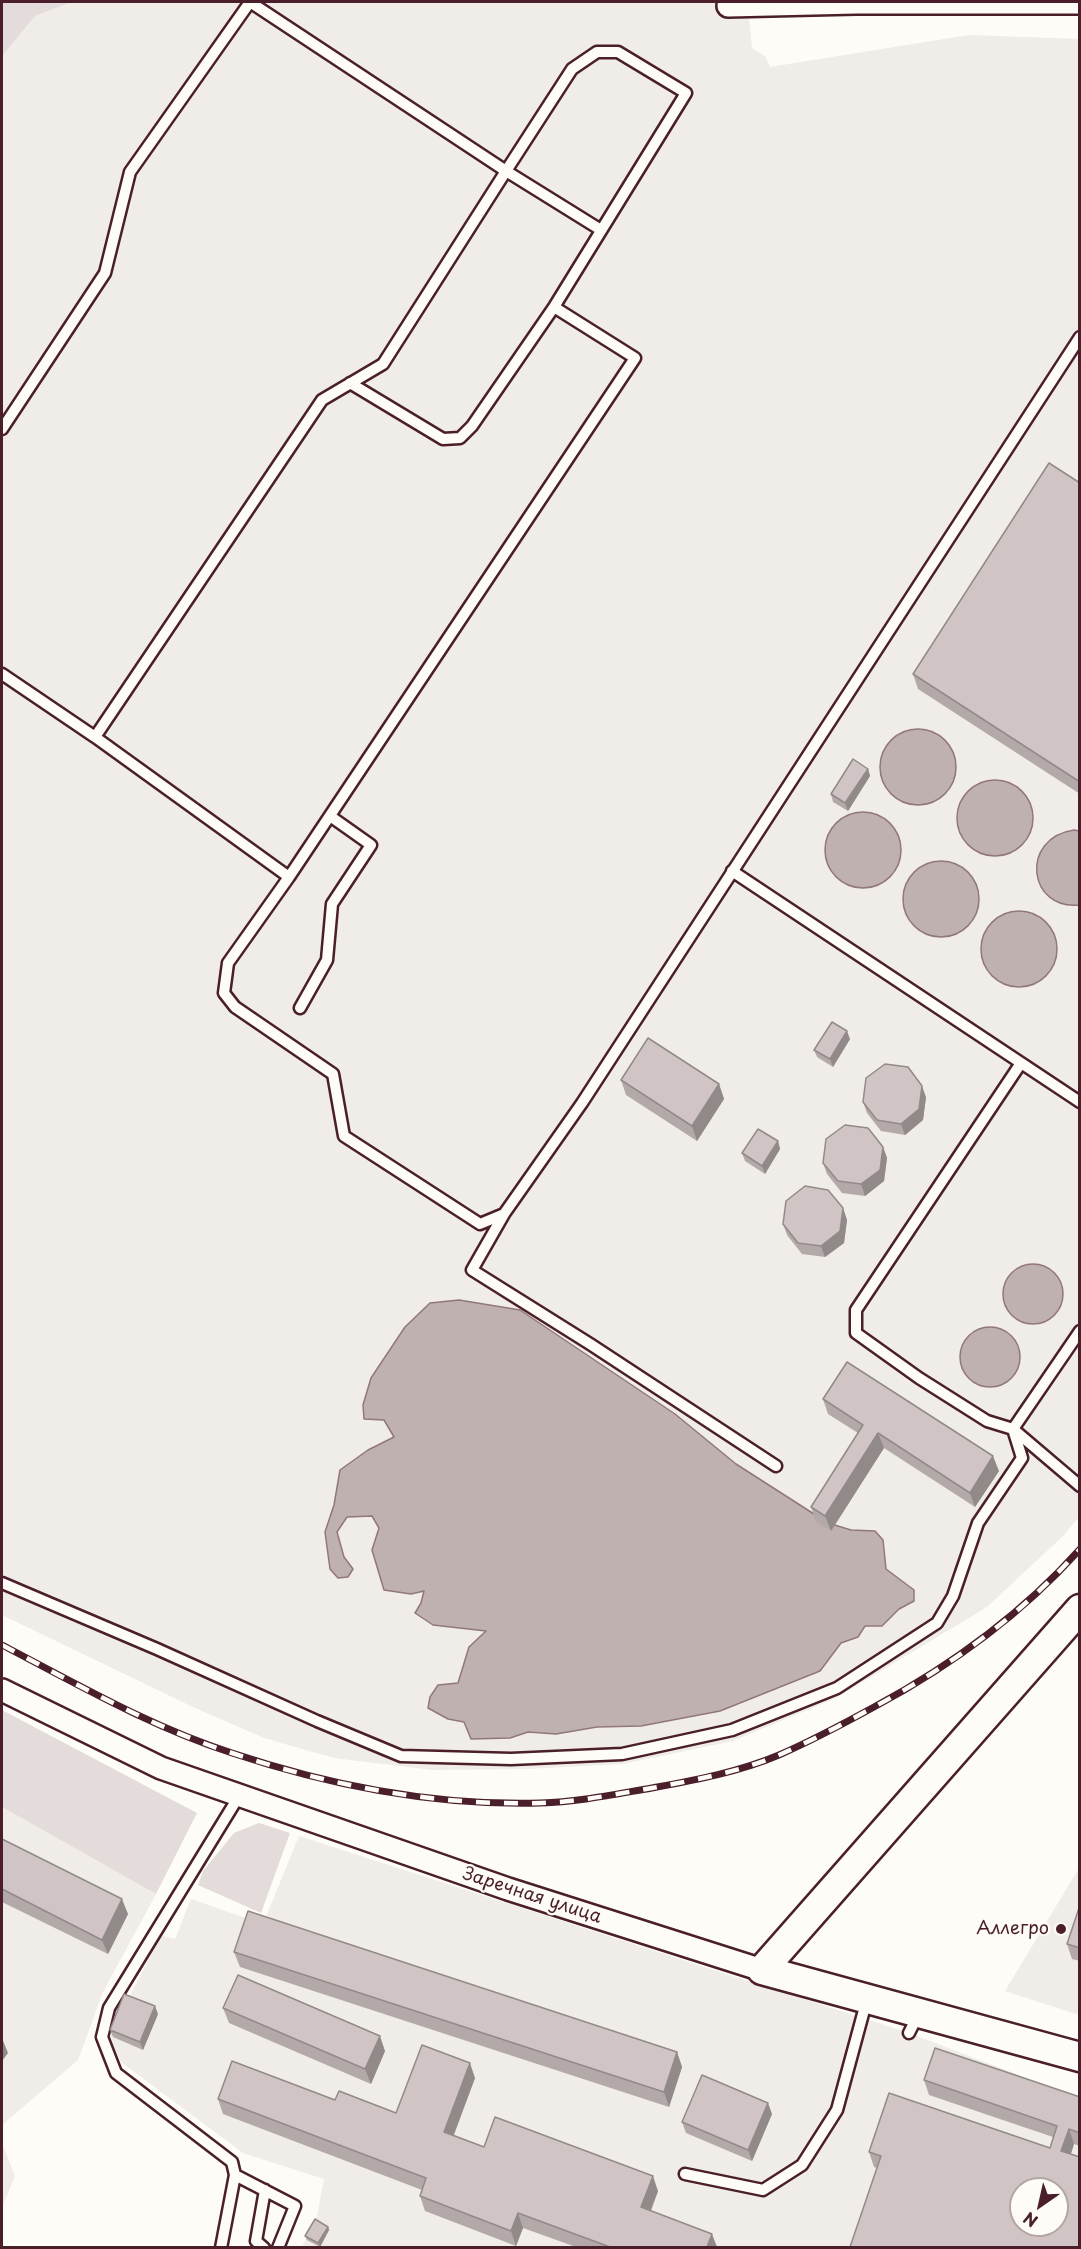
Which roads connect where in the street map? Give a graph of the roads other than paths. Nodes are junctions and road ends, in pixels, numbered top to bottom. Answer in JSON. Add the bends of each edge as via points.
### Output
{"nodes":[{"id":1,"x":1080,"y":3,"type":"edge"},
{"id":2,"x":728,"y":6,"type":"dead end"},
{"id":3,"x":506,"y":171,"type":"junction"},
{"id":4,"x":601,"y":230,"type":"junction"},
{"id":5,"x":554,"y":307,"type":"junction"},
{"id":6,"x":1077,"y":344,"type":"edge"},
{"id":7,"x":350,"y":383,"type":"junction"},
{"id":8,"x":2,"y":429,"type":"edge"},
{"id":9,"x":2,"y":674,"type":"edge"},
{"id":10,"x":95,"y":737,"type":"junction"},
{"id":11,"x":330,"y":816,"type":"junction"},
{"id":12,"x":732,"y":871,"type":"junction"},
{"id":13,"x":289,"y":877,"type":"junction"},
{"id":14,"x":300,"y":1008,"type":"dead end"},
{"id":15,"x":1021,"y":1063,"type":"junction"},
{"id":16,"x":1080,"y":1102,"type":"edge"},
{"id":17,"x":504,"y":1214,"type":"junction"},
{"id":18,"x":1080,"y":1331,"type":"edge"},
{"id":19,"x":1013,"y":1429,"type":"junction"},
{"id":20,"x":776,"y":1466,"type":"dead end"},
{"id":21,"x":1080,"y":1486,"type":"edge"},
{"id":22,"x":2,"y":1583,"type":"edge"},
{"id":23,"x":1080,"y":1609,"type":"edge"},
{"id":24,"x":2,"y":1690,"type":"edge"},
{"id":25,"x":239,"y":1796,"type":"junction"},
{"id":26,"x":762,"y":1970,"type":"junction"},
{"id":27,"x":868,"y":1998,"type":"junction"},
{"id":28,"x":1080,"y":2057,"type":"edge"},
{"id":29,"x":685,"y":2174,"type":"dead end"},
{"id":30,"x":235,"y":2175,"type":"junction"},
{"id":31,"x":266,"y":2190,"type":"junction"},
{"id":32,"x":221,"y":2247,"type":"edge"},
{"id":33,"x":264,"y":2247,"type":"edge"},
{"id":34,"x":278,"y":2247,"type":"edge"}],
"edges":[{"from":1,"to":2,"type":"street"},
{"from":3,"to":4,"type":"lane"},
{"from":3,"to":4,"type":"lane","via":[[572,69],[597,52],[618,52],[686,93]]},
{"from":3,"to":7,"type":"lane","via":[[383,364]]},
{"from":3,"to":8,"type":"lane","via":[[250,2],[130,172],[105,273]]},
{"from":4,"to":5,"type":"lane"},
{"from":5,"to":7,"type":"lane","via":[[460,438],[443,439]]},
{"from":5,"to":11,"type":"lane","via":[[635,358]]},
{"from":6,"to":12,"type":"lane"},
{"from":7,"to":10,"type":"lane","via":[[322,400]]},
{"from":9,"to":10,"type":"lane"},
{"from":10,"to":13,"type":"lane"},
{"from":11,"to":13,"type":"lane"},
{"from":11,"to":14,"type":"lane","via":[[371,844],[332,904],[327,960]]},
{"from":12,"to":15,"type":"lane"},
{"from":12,"to":17,"type":"lane","via":[[582,1103]]},
{"from":13,"to":17,"type":"lane","via":[[228,963],[224,993],[235,1007],[333,1074],[344,1136],[480,1224]]},
{"from":15,"to":16,"type":"lane"},
{"from":15,"to":19,"type":"lane","via":[[856,1310],[856,1333],[987,1421]]},
{"from":17,"to":20,"type":"lane","via":[[472,1270]]},
{"from":18,"to":19,"type":"lane"},
{"from":19,"to":21,"type":"lane"},
{"from":19,"to":22,"type":"lane","via":[[1022,1458],[978,1523],[953,1596],[937,1623],[837,1688],[732,1730],[622,1754],[511,1759],[401,1756]]},
{"from":23,"to":26,"type":"street"},
{"from":24,"to":25,"type":"street","name":"Заречная улица","via":[[161,1768]]},
{"from":25,"to":26,"type":"street","name":"Заречная улица","via":[[508,1889]]},
{"from":25,"to":30,"type":"lane","via":[[109,2008],[102,2037],[116,2073],[232,2162]]},
{"from":26,"to":27,"type":"street","name":"Заречная улица"},
{"from":27,"to":28,"type":"street","name":"Заречная улица","via":[[915,2023]]},
{"from":27,"to":29,"type":"lane","via":[[837,2110],[802,2165],[763,2190]]},
{"from":30,"to":31,"type":"lane"},
{"from":30,"to":32,"type":"lane"},
{"from":31,"to":33,"type":"lane","via":[[256,2241]]},
{"from":31,"to":34,"type":"lane","via":[[295,2206]]}]}
